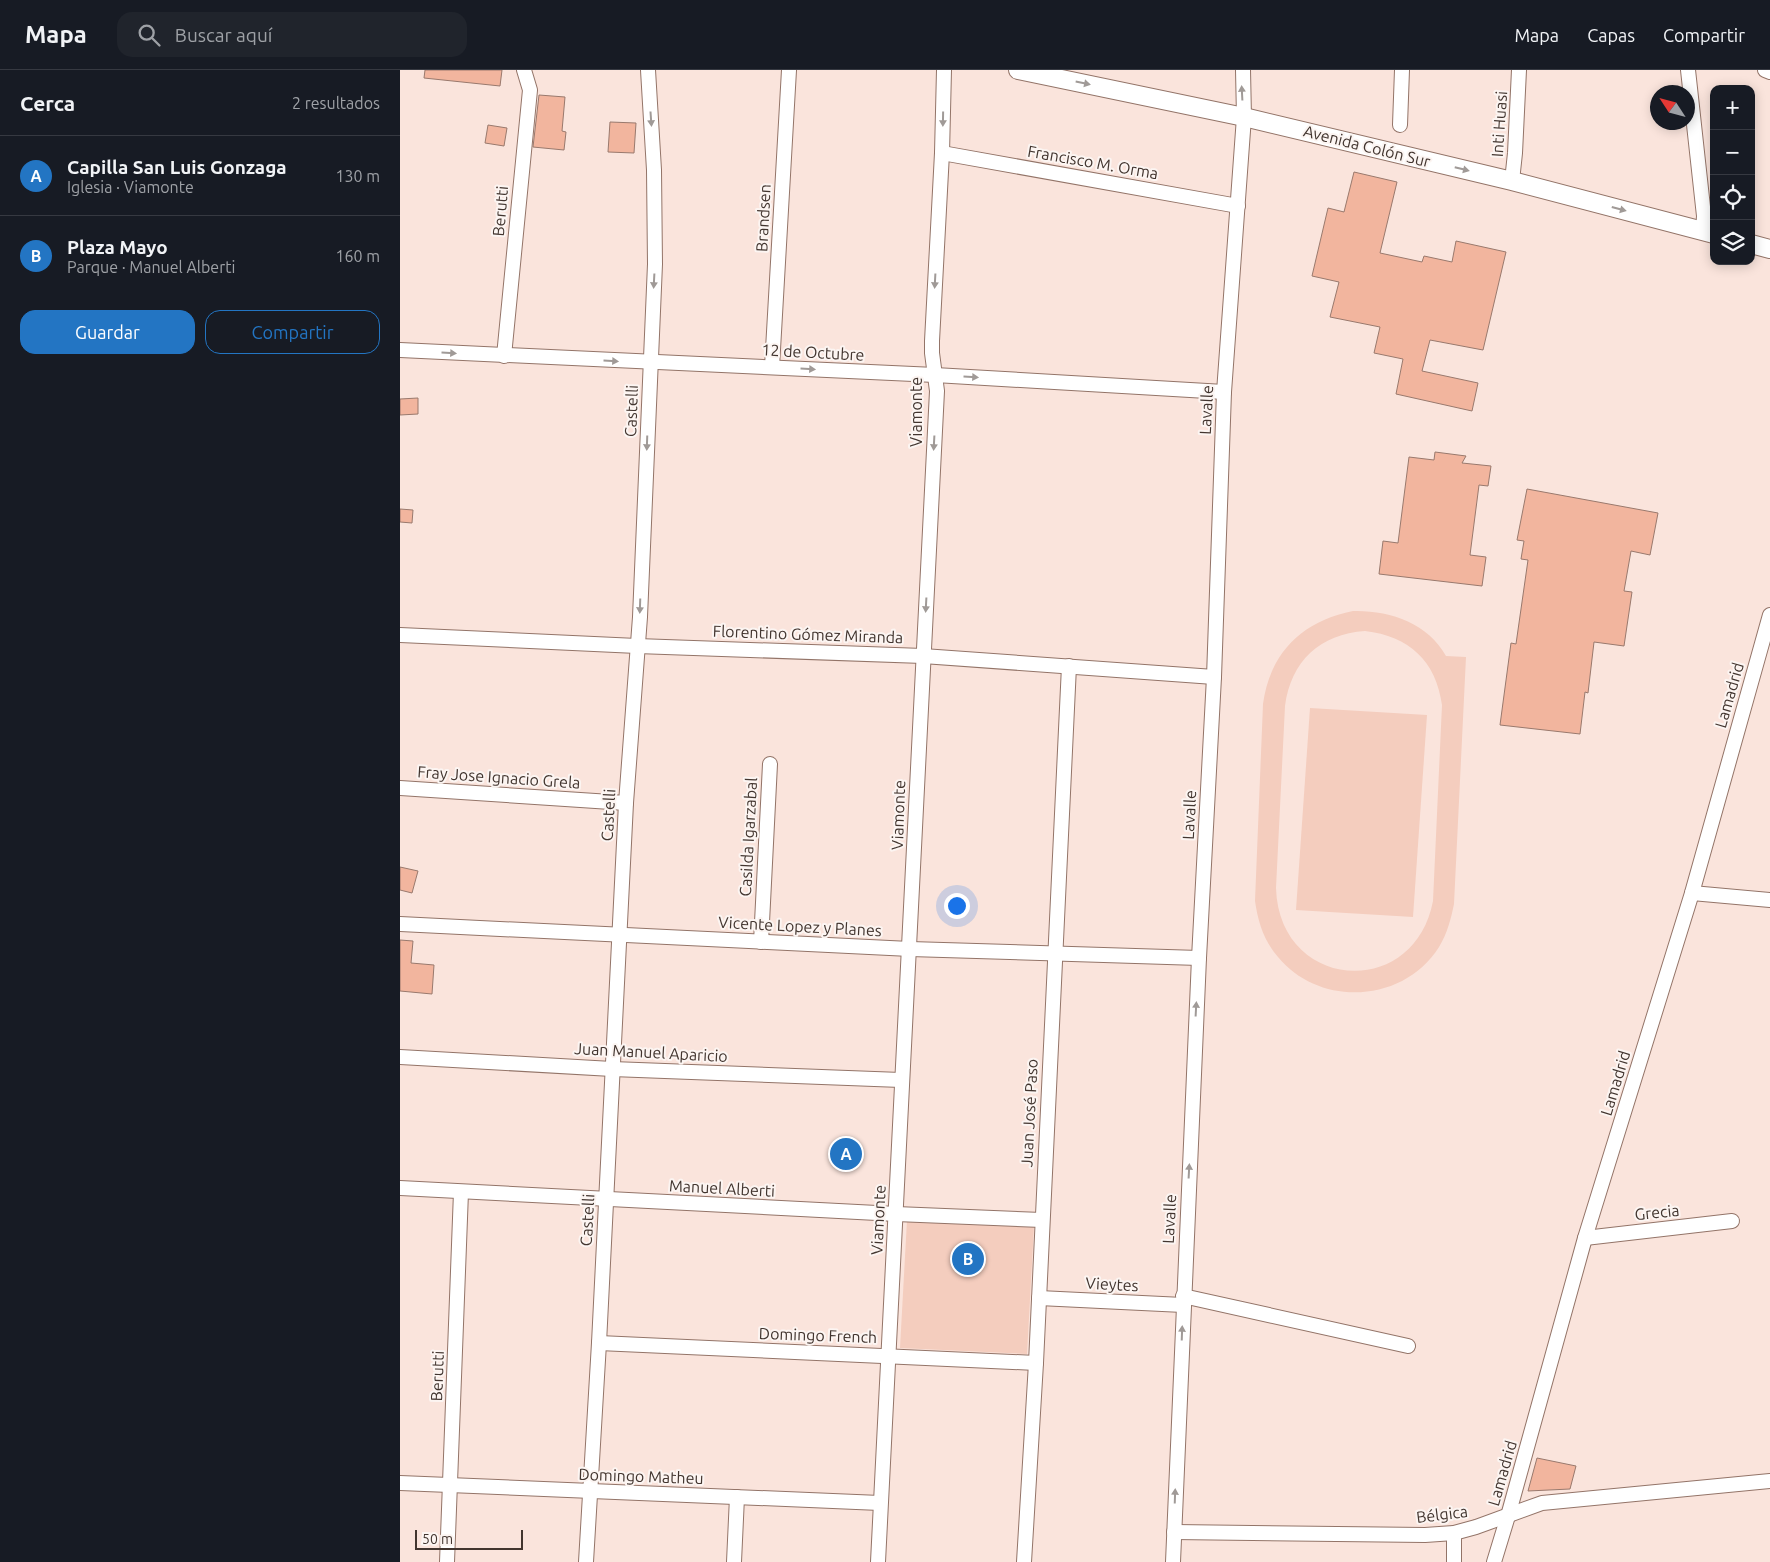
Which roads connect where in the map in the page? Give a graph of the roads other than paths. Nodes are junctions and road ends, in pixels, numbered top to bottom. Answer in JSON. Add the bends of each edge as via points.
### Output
{"nodes":[{"id":1,"x":524,"y":70,"type":"edge"},
{"id":2,"x":648,"y":70,"type":"edge"},
{"id":3,"x":789,"y":70,"type":"edge"},
{"id":4,"x":944,"y":70,"type":"edge"},
{"id":5,"x":1018,"y":70,"type":"edge"},
{"id":6,"x":1242,"y":70,"type":"edge"},
{"id":7,"x":1402,"y":70,"type":"edge"},
{"id":8,"x":1519,"y":70,"type":"edge"},
{"id":9,"x":1688,"y":70,"type":"edge"},
{"id":10,"x":1765,"y":70,"type":"edge"},
{"id":11,"x":1770,"y":72,"type":"edge"},
{"id":12,"x":1244,"y":117,"type":"junction"},
{"id":13,"x":1400,"y":125,"type":"dead end"},
{"id":14,"x":942,"y":153,"type":"junction"},
{"id":15,"x":1512,"y":181,"type":"junction"},
{"id":16,"x":1238,"y":206,"type":"junction"},
{"id":17,"x":1708,"y":233,"type":"edge"},
{"id":18,"x":1755,"y":245,"type":"edge"},
{"id":19,"x":1770,"y":248,"type":"edge"},
{"id":20,"x":400,"y":350,"type":"edge"},
{"id":21,"x":504,"y":356,"type":"junction"},
{"id":22,"x":651,"y":362,"type":"junction"},
{"id":23,"x":772,"y":368,"type":"junction"},
{"id":24,"x":934,"y":375,"type":"junction"},
{"id":25,"x":1224,"y":392,"type":"junction"},
{"id":26,"x":1770,"y":615,"type":"edge"},
{"id":27,"x":400,"y":634,"type":"edge"},
{"id":28,"x":637,"y":646,"type":"junction"},
{"id":29,"x":923,"y":656,"type":"junction"},
{"id":30,"x":1763,"y":663,"type":"edge"},
{"id":31,"x":1069,"y":666,"type":"junction"},
{"id":32,"x":1214,"y":677,"type":"junction"},
{"id":33,"x":770,"y":764,"type":"dead end"},
{"id":34,"x":400,"y":788,"type":"edge"},
{"id":35,"x":626,"y":803,"type":"junction"},
{"id":36,"x":1692,"y":893,"type":"junction"},
{"id":37,"x":1770,"y":900,"type":"edge"},
{"id":38,"x":400,"y":924,"type":"edge"},
{"id":39,"x":619,"y":935,"type":"junction"},
{"id":40,"x":761,"y":942,"type":"junction"},
{"id":41,"x":910,"y":949,"type":"junction"},
{"id":42,"x":1054,"y":954,"type":"junction"},
{"id":43,"x":1199,"y":958,"type":"junction"},
{"id":44,"x":400,"y":1057,"type":"edge"},
{"id":45,"x":612,"y":1069,"type":"junction"},
{"id":46,"x":901,"y":1080,"type":"junction"},
{"id":47,"x":400,"y":1188,"type":"edge"},
{"id":48,"x":461,"y":1192,"type":"junction"},
{"id":49,"x":605,"y":1199,"type":"junction"},
{"id":50,"x":896,"y":1214,"type":"junction"},
{"id":51,"x":1042,"y":1220,"type":"junction"},
{"id":52,"x":1732,"y":1221,"type":"dead end"},
{"id":53,"x":1585,"y":1238,"type":"junction"},
{"id":54,"x":1039,"y":1298,"type":"junction"},
{"id":55,"x":1183,"y":1300,"type":"junction"},
{"id":56,"x":599,"y":1343,"type":"junction"},
{"id":57,"x":1408,"y":1346,"type":"dead end"},
{"id":58,"x":889,"y":1356,"type":"junction"},
{"id":59,"x":1036,"y":1363,"type":"junction"},
{"id":60,"x":1770,"y":1480,"type":"edge"},
{"id":61,"x":400,"y":1483,"type":"edge"},
{"id":62,"x":450,"y":1485,"type":"junction"},
{"id":63,"x":590,"y":1491,"type":"junction"},
{"id":64,"x":737,"y":1497,"type":"junction"},
{"id":65,"x":880,"y":1503,"type":"junction"},
{"id":66,"x":1508,"y":1516,"type":"junction"},
{"id":67,"x":1174,"y":1532,"type":"junction"},
{"id":68,"x":1454,"y":1533,"type":"junction"},
{"id":69,"x":447,"y":1562,"type":"edge"},
{"id":70,"x":586,"y":1562,"type":"edge"},
{"id":71,"x":734,"y":1562,"type":"edge"},
{"id":72,"x":878,"y":1562,"type":"edge"},
{"id":73,"x":1024,"y":1562,"type":"edge"},
{"id":74,"x":1173,"y":1562,"type":"edge"},
{"id":75,"x":1454,"y":1562,"type":"edge"},
{"id":76,"x":1494,"y":1562,"type":"edge"}],
"edges":[{"from":1,"to":21,"type":"street","name":"Berutti","via":[[530,90]]},
{"from":2,"to":22,"type":"street","name":"Castelli","one_way":true,"via":[[655,264]]},
{"from":3,"to":23,"type":"street","name":"Brandsen"},
{"from":4,"to":14,"type":"street","name":"Viamonte","one_way":true},
{"from":5,"to":12,"type":"main road","name":"Avenida Colón Sur","one_way":true},
{"from":12,"to":6,"type":"street","name":"Lavalle","one_way":true},
{"from":7,"to":13,"type":"street"},
{"from":8,"to":15,"type":"street","name":"Inti Huasi"},
{"from":9,"to":17,"type":"street"},
{"from":10,"to":11,"type":"street"},
{"from":12,"to":15,"type":"main road","name":"Avenida Colón Sur","one_way":true},
{"from":12,"to":16,"type":"street","name":"Lavalle"},
{"from":14,"to":16,"type":"street","name":"Francisco M. Orma"},
{"from":14,"to":24,"type":"street","name":"Viamonte","one_way":true,"via":[[932,341]]},
{"from":15,"to":17,"type":"main road","name":"Avenida Colón Sur","one_way":true},
{"from":16,"to":25,"type":"street","name":"Lavalle"},
{"from":18,"to":19,"type":"main road"},
{"from":20,"to":21,"type":"street","name":"12 de Octubre","one_way":true},
{"from":21,"to":22,"type":"street","name":"12 de Octubre","one_way":true},
{"from":22,"to":23,"type":"street","name":"12 de Octubre"},
{"from":22,"to":28,"type":"street","name":"Castelli","one_way":true},
{"from":23,"to":24,"type":"street","name":"12 de Octubre","one_way":true},
{"from":24,"to":25,"type":"street","name":"12 de Octubre","one_way":true},
{"from":24,"to":29,"type":"street","name":"Viamonte","one_way":true,"via":[[937,391]]},
{"from":25,"to":32,"type":"street","name":"Lavalle"},
{"from":26,"to":30,"type":"street","name":"Lamadrid"},
{"from":27,"to":28,"type":"street","name":"Florentino Gómez Miranda"},
{"from":28,"to":29,"type":"street","name":"Florentino Gómez Miranda"},
{"from":28,"to":35,"type":"street","name":"Castelli"},
{"from":29,"to":31,"type":"street","name":"Florentino Gómez Miranda"},
{"from":29,"to":41,"type":"street","name":"Viamonte"},
{"from":30,"to":36,"type":"street","name":"Lamadrid"},
{"from":31,"to":32,"type":"street","name":"Florentino Gómez Miranda"},
{"from":31,"to":42,"type":"street","name":"Juan José Paso"},
{"from":32,"to":43,"type":"street","name":"Lavalle"},
{"from":33,"to":40,"type":"street","name":"Casilda Igarzabal"},
{"from":34,"to":35,"type":"street","name":"Fray Jose Ignacio Grela"},
{"from":35,"to":39,"type":"street","name":"Castelli"},
{"from":36,"to":37,"type":"street"},
{"from":36,"to":53,"type":"street","name":"Lamadrid"},
{"from":38,"to":39,"type":"street","name":"Vicente Lopez y Planes"},
{"from":39,"to":40,"type":"street","name":"Vicente Lopez y Planes"},
{"from":39,"to":45,"type":"street","name":"Castelli"},
{"from":40,"to":41,"type":"street","name":"Vicente Lopez y Planes"},
{"from":41,"to":42,"type":"street","name":"Vicente Lopez y Planes"},
{"from":41,"to":46,"type":"street","name":"Viamonte"},
{"from":42,"to":43,"type":"street","name":"Vicente Lopez y Planes"},
{"from":42,"to":51,"type":"street","name":"Juan José Paso"},
{"from":55,"to":43,"type":"street","name":"Lavalle","one_way":true},
{"from":44,"to":45,"type":"street","name":"Juan Manuel Aparicio"},
{"from":45,"to":46,"type":"street","name":"Juan Manuel Aparicio"},
{"from":45,"to":49,"type":"street","name":"Castelli"},
{"from":46,"to":50,"type":"street","name":"Viamonte"},
{"from":47,"to":48,"type":"street","name":"Manuel Alberti"},
{"from":48,"to":49,"type":"street","name":"Manuel Alberti"},
{"from":48,"to":62,"type":"street","name":"Berutti"},
{"from":49,"to":50,"type":"street","name":"Manuel Alberti"},
{"from":49,"to":56,"type":"street","name":"Castelli"},
{"from":50,"to":51,"type":"street","name":"Manuel Alberti"},
{"from":50,"to":58,"type":"street","name":"Viamonte"},
{"from":51,"to":54,"type":"street","name":"Juan José Paso"},
{"from":52,"to":53,"type":"street","name":"Grecia"},
{"from":53,"to":66,"type":"street","name":"Lamadrid"},
{"from":54,"to":55,"type":"street","name":"Vieytes"},
{"from":54,"to":59,"type":"street","name":"Juan José Paso"},
{"from":55,"to":57,"type":"street","name":"Vieytes"},
{"from":67,"to":55,"type":"street","name":"Lavalle","one_way":true},
{"from":56,"to":58,"type":"street","name":"Domingo French"},
{"from":56,"to":63,"type":"street","name":"Castelli"},
{"from":58,"to":59,"type":"street","name":"Domingo French"},
{"from":58,"to":65,"type":"street","name":"Viamonte"},
{"from":59,"to":73,"type":"street","name":"Juan José Paso"},
{"from":60,"to":66,"type":"street","name":"Bélgica","via":[[1542,1503]]},
{"from":61,"to":62,"type":"street","name":"Domingo Matheu"},
{"from":62,"to":63,"type":"street","name":"Domingo Matheu"},
{"from":62,"to":69,"type":"street","name":"Berutti"},
{"from":63,"to":64,"type":"street","name":"Domingo Matheu"},
{"from":63,"to":70,"type":"street","name":"Castelli"},
{"from":64,"to":65,"type":"street","name":"Domingo Matheu"},
{"from":64,"to":71,"type":"street"},
{"from":65,"to":72,"type":"street","name":"Viamonte"},
{"from":66,"to":68,"type":"street","name":"Bélgica"},
{"from":66,"to":76,"type":"street","name":"Lamadrid"},
{"from":67,"to":68,"type":"street","name":"Bélgica"},
{"from":67,"to":74,"type":"street","name":"Lavalle"},
{"from":68,"to":75,"type":"street"}]}
